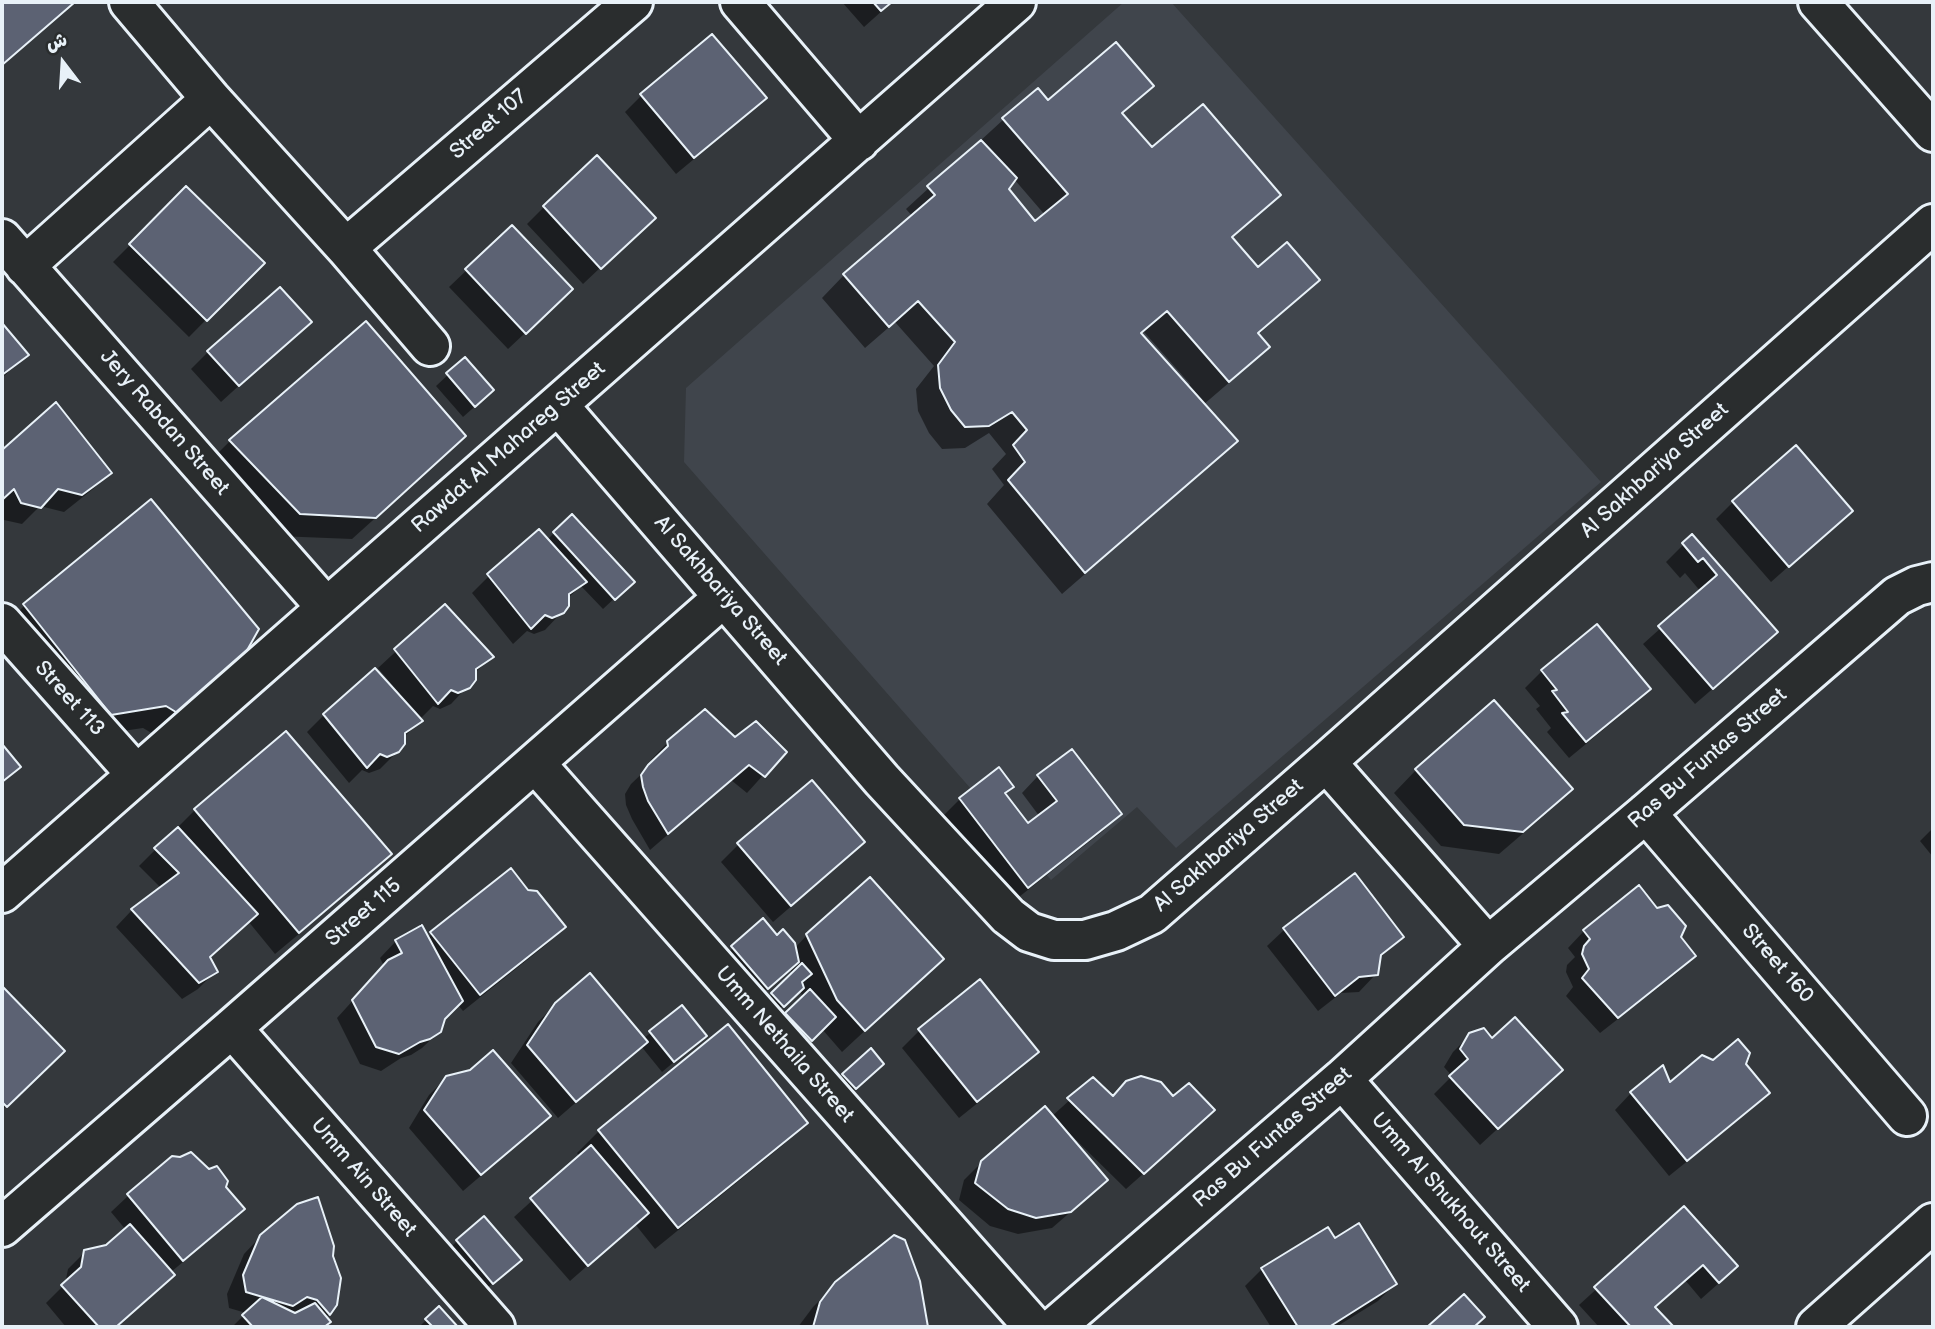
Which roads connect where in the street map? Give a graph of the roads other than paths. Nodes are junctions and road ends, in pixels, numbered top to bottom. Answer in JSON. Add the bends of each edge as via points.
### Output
{"nodes":[{"id":1,"x":129,"y":2,"type":"edge"},
{"id":2,"x":633,"y":2,"type":"edge"},
{"id":3,"x":740,"y":2,"type":"edge"},
{"id":4,"x":1016,"y":2,"type":"edge"},
{"id":5,"x":1818,"y":2,"type":"edge"},
{"id":6,"x":211,"y":99,"type":"junction"},
{"id":7,"x":1933,"y":132,"type":"edge"},
{"id":8,"x":859,"y":141,"type":"junction"},
{"id":9,"x":1933,"y":224,"type":"edge"},
{"id":10,"x":346,"y":248,"type":"junction"},
{"id":11,"x":13,"y":252,"type":"edge"},
{"id":12,"x":429,"y":346,"type":"dead end"},
{"id":13,"x":558,"y":405,"type":"junction"},
{"id":14,"x":1933,"y":582,"type":"edge"},
{"id":15,"x":724,"y":597,"type":"junction"},
{"id":16,"x":326,"y":607,"type":"junction"},
{"id":17,"x":2,"y":623,"type":"edge"},
{"id":18,"x":1326,"y":762,"type":"junction"},
{"id":19,"x":535,"y":763,"type":"junction"},
{"id":20,"x":136,"y":774,"type":"junction"},
{"id":21,"x":1646,"y":813,"type":"junction"},
{"id":22,"x":2,"y":893,"type":"edge"},
{"id":23,"x":1488,"y":946,"type":"junction"},
{"id":24,"x":232,"y":1028,"type":"junction"},
{"id":25,"x":1342,"y":1079,"type":"junction"},
{"id":26,"x":1907,"y":1116,"type":"dead end"},
{"id":27,"x":1933,"y":1223,"type":"edge"},
{"id":28,"x":2,"y":1227,"type":"edge"},
{"id":29,"x":495,"y":1327,"type":"edge"},
{"id":30,"x":1034,"y":1327,"type":"edge"},
{"id":31,"x":1055,"y":1327,"type":"edge"},
{"id":32,"x":1559,"y":1327,"type":"edge"},
{"id":33,"x":1816,"y":1327,"type":"edge"}],
"edges":[{"from":1,"to":6,"type":"street"},
{"from":2,"to":10,"type":"street","name":"Street 107"},
{"from":3,"to":8,"type":"street"},
{"from":4,"to":8,"type":"street","name":"Rawdat Al Mahareg Street"},
{"from":5,"to":7,"type":"street"},
{"from":6,"to":10,"type":"street"},
{"from":6,"to":11,"type":"street"},
{"from":8,"to":13,"type":"street","name":"Rawdat Al Mahareg Street"},
{"from":9,"to":18,"type":"street","name":"Al Sakhbariya Street"},
{"from":10,"to":12,"type":"street"},
{"from":11,"to":16,"type":"street","name":"Jery Rabdan Street"},
{"from":13,"to":15,"type":"street","name":"Al Sakhbariya Street"},
{"from":13,"to":16,"type":"street","name":"Rawdat Al Mahareg Street"},
{"from":14,"to":21,"type":"street","name":"Ras Bu Funtas Street","via":[[1897,596]]},
{"from":15,"to":18,"type":"street","name":"Al Sakhbariya Street","via":[[1007,916],[1029,932],[1054,940],[1085,940],[1152,914]]},
{"from":15,"to":19,"type":"street","name":"Street 115"},
{"from":16,"to":20,"type":"street","name":"Rawdat Al Mahareg Street"},
{"from":17,"to":20,"type":"street","name":"Street 113"},
{"from":18,"to":23,"type":"street"},
{"from":19,"to":24,"type":"street","name":"Street 115"},
{"from":19,"to":30,"type":"street","name":"Umm Nethaila Street"},
{"from":20,"to":22,"type":"street","name":"Rawdat Al Mahareg Street"},
{"from":21,"to":23,"type":"street","name":"Ras Bu Funtas Street"},
{"from":21,"to":26,"type":"street","name":"Street 160"},
{"from":23,"to":25,"type":"street","name":"Ras Bu Funtas Street"},
{"from":24,"to":28,"type":"street","name":"Street 115"},
{"from":24,"to":29,"type":"street","name":"Umm Ain Street"},
{"from":25,"to":31,"type":"street","name":"Ras Bu Funtas Street"},
{"from":25,"to":32,"type":"street","name":"Umm Al Shukhout Street"},
{"from":27,"to":33,"type":"street"}]}
